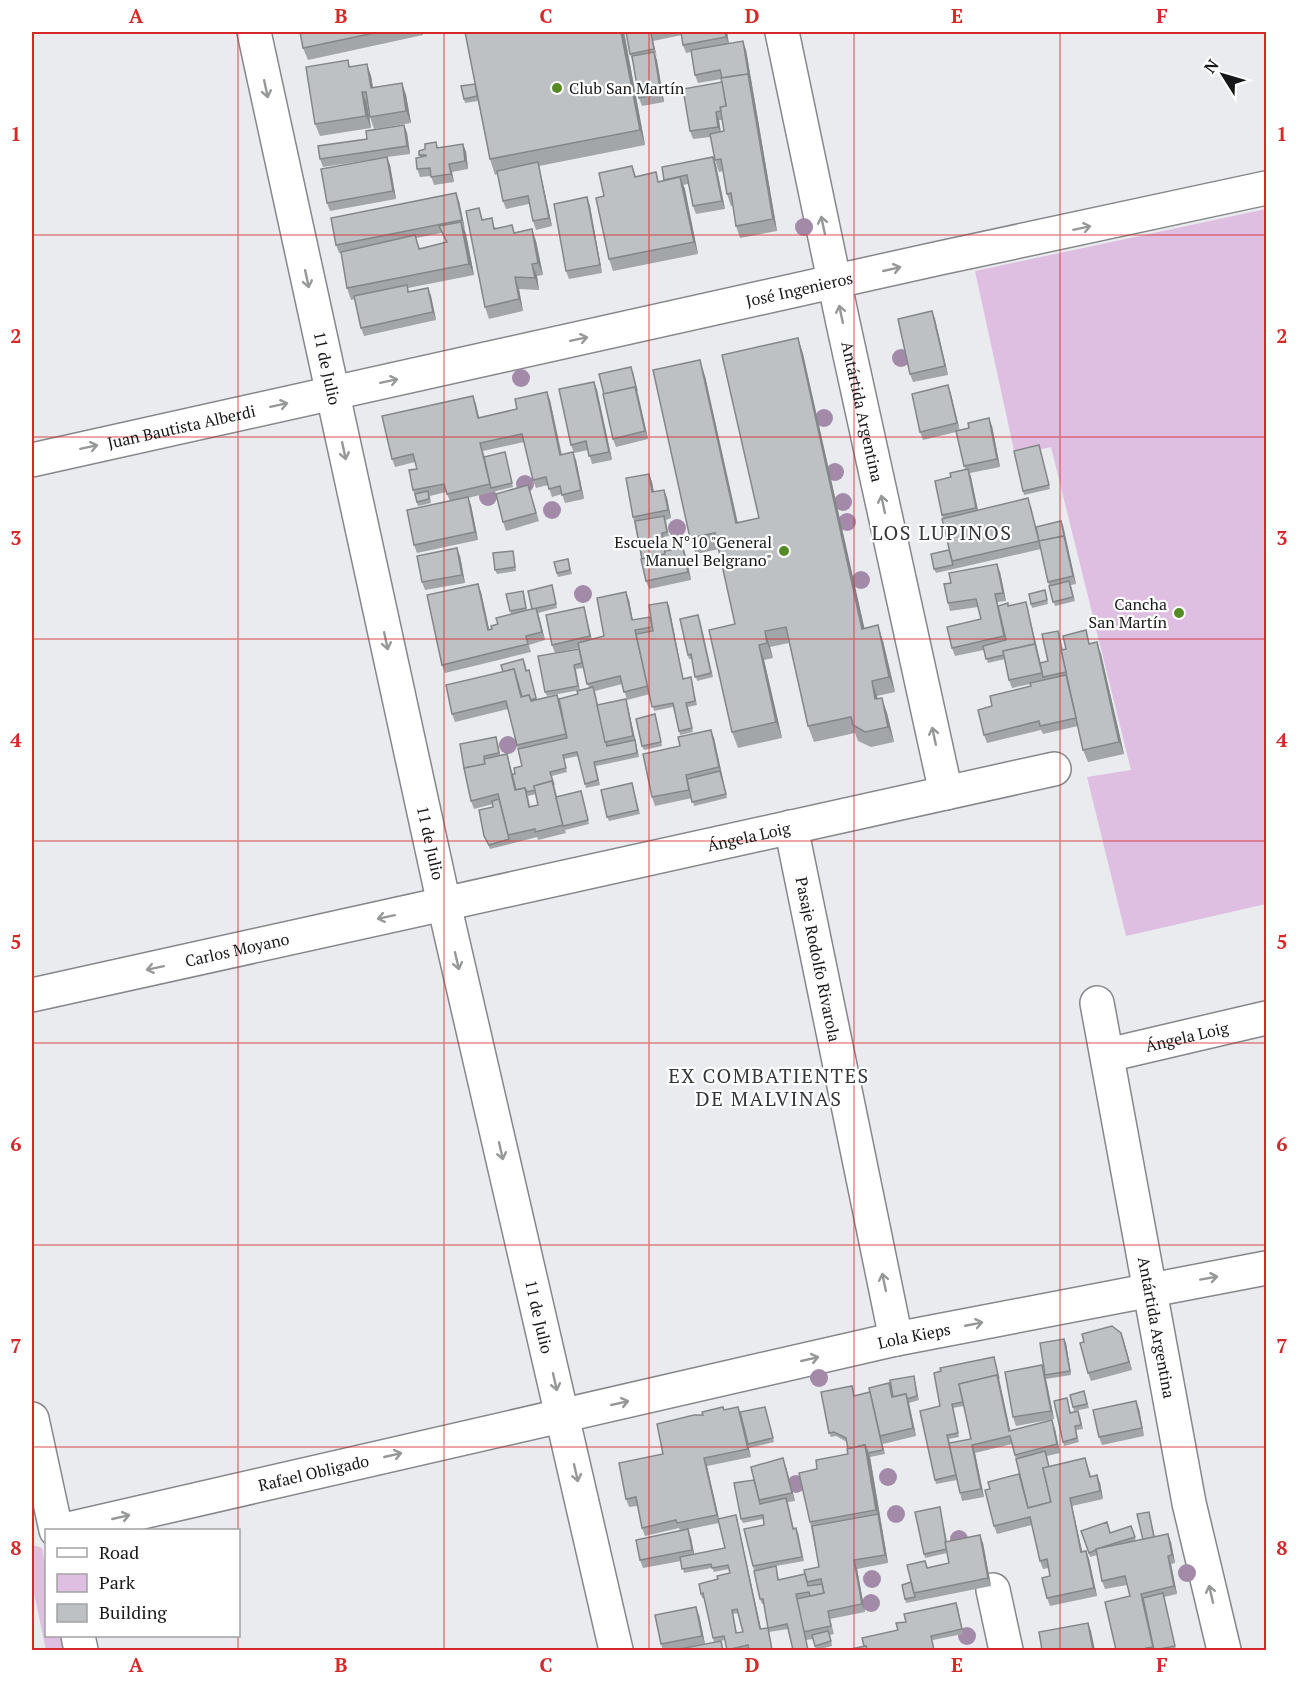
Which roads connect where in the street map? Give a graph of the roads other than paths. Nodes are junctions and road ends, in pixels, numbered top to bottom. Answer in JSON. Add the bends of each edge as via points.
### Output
{"nodes":[{"id":1,"x":254,"y":32,"type":"edge"},
{"id":2,"x":782,"y":32,"type":"edge"},
{"id":3,"x":1266,"y":188,"type":"edge"},
{"id":4,"x":835,"y":283,"type":"junction"},
{"id":5,"x":332,"y":393,"type":"junction"},
{"id":6,"x":32,"y":460,"type":"edge"},
{"id":7,"x":1054,"y":769,"type":"dead end"},
{"id":8,"x":946,"y":793,"type":"junction"},
{"id":9,"x":791,"y":827,"type":"junction"},
{"id":10,"x":444,"y":904,"type":"junction"},
{"id":11,"x":32,"y":995,"type":"edge"},
{"id":12,"x":1097,"y":1003,"type":"dead end"},
{"id":13,"x":1266,"y":1018,"type":"edge"},
{"id":14,"x":1108,"y":1055,"type":"junction"},
{"id":15,"x":1266,"y":1268,"type":"edge"},
{"id":16,"x":1151,"y":1289,"type":"junction"},
{"id":17,"x":896,"y":1339,"type":"junction"},
{"id":18,"x":563,"y":1416,"type":"junction"},
{"id":19,"x":32,"y":1419,"type":"edge"},
{"id":20,"x":56,"y":1529,"type":"edge"},
{"id":21,"x":68,"y":1529,"type":"edge"},
{"id":22,"x":993,"y":1590,"type":"dead end"},
{"id":23,"x":616,"y":1650,"type":"edge"},
{"id":24,"x":1006,"y":1650,"type":"edge"},
{"id":25,"x":1224,"y":1650,"type":"edge"}],
"edges":[{"from":1,"to":5,"type":"street","name":"11 de Julio","one_way":true},
{"from":4,"to":2,"type":"street","name":"Antártida Argentina","one_way":true},
{"from":4,"to":3,"type":"street","name":"José Ingenieros","one_way":true},
{"from":5,"to":4,"type":"street","name":"José Ingenieros","one_way":true},
{"from":8,"to":4,"type":"street","name":"Antártida Argentina","one_way":true},
{"from":6,"to":5,"type":"street","name":"Juan Bautista Alberdi","one_way":true},
{"from":5,"to":10,"type":"street","name":"11 de Julio","one_way":true},
{"from":7,"to":8,"type":"street","name":"Ángela Loig"},
{"from":8,"to":9,"type":"street","name":"Ángela Loig"},
{"from":9,"to":10,"type":"street","name":"Ángela Loig"},
{"from":17,"to":9,"type":"street","name":"Pasaje Rodolfo Rivarola","one_way":true},
{"from":10,"to":11,"type":"street","name":"Carlos Moyano","one_way":true},
{"from":10,"to":18,"type":"street","name":"11 de Julio","one_way":true},
{"from":12,"to":14,"type":"street","name":"Antártida Argentina"},
{"from":13,"to":14,"type":"street","name":"Ángela Loig"},
{"from":14,"to":16,"type":"street","name":"Antártida Argentina"},
{"from":16,"to":15,"type":"street","name":"Lola Kieps","one_way":true},
{"from":17,"to":16,"type":"street","name":"Lola Kieps","one_way":true},
{"from":25,"to":16,"type":"street","name":"Antártida Argentina","one_way":true,"via":[[1189,1503]]},
{"from":18,"to":17,"type":"street","name":"Lola Kieps","one_way":true},
{"from":21,"to":18,"type":"street","name":"Rafael Obligado","one_way":true},
{"from":18,"to":23,"type":"street","name":"11 de Julio","one_way":true},
{"from":19,"to":20,"type":"street"},
{"from":22,"to":24,"type":"street"}]}
